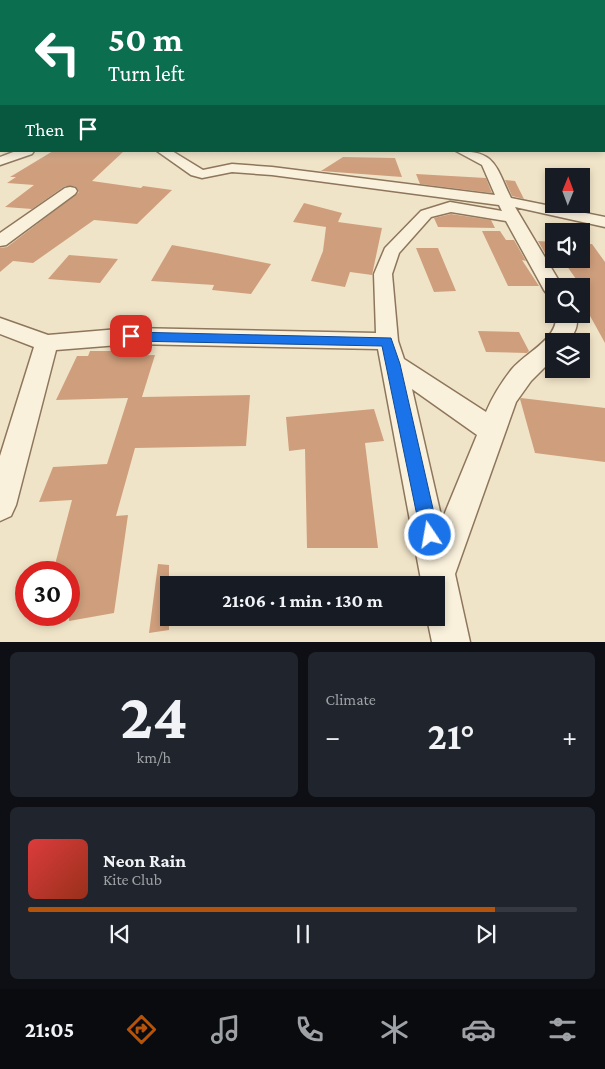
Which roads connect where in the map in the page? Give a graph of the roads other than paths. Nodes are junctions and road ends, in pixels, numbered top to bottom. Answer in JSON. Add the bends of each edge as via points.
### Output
{"nodes":[{"id":1,"x":25,"y":152,"type":"edge"},
{"id":2,"x":165,"y":152,"type":"edge"},
{"id":3,"x":465,"y":152,"type":"edge"},
{"id":4,"x":0,"y":161,"type":"edge"},
{"id":5,"x":70,"y":191,"type":"dead end"},
{"id":6,"x":509,"y":209,"type":"junction"},
{"id":7,"x":605,"y":222,"type":"edge"},
{"id":8,"x":0,"y":241,"type":"edge"},
{"id":9,"x":547,"y":278,"type":"edge"},
{"id":10,"x":0,"y":326,"type":"edge"},
{"id":11,"x":47,"y":343,"type":"junction"},
{"id":12,"x":545,"y":352,"type":"edge"},
{"id":13,"x":391,"y":353,"type":"junction"},
{"id":14,"x":491,"y":430,"type":"junction"},
{"id":15,"x":0,"y":505,"type":"edge"},
{"id":16,"x":438,"y":572,"type":"junction"},
{"id":17,"x":451,"y":642,"type":"edge"}],
"edges":[{"from":1,"to":4,"type":"street"},
{"from":2,"to":6,"type":"street","via":[[202,174],[241,168]]},
{"from":3,"to":6,"type":"street","via":[[488,163]]},
{"from":5,"to":8,"type":"street"},
{"from":6,"to":7,"type":"street"},
{"from":6,"to":9,"type":"street"},
{"from":6,"to":13,"type":"street","via":[[450,207],[426,214],[391,252],[383,274]]},
{"from":10,"to":11,"type":"street"},
{"from":11,"to":13,"type":"street","via":[[131,336]]},
{"from":11,"to":15,"type":"street"},
{"from":12,"to":14,"type":"street","via":[[522,374],[505,398]]},
{"from":13,"to":14,"type":"street"},
{"from":13,"to":16,"type":"street"},
{"from":14,"to":16,"type":"street"},
{"from":16,"to":17,"type":"street"}]}
